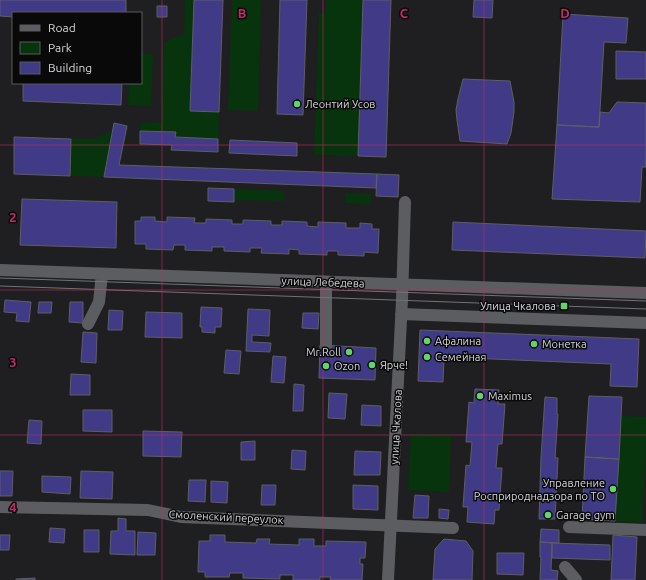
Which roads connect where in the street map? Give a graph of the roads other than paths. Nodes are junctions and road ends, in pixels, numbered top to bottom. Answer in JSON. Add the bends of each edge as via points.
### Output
{"nodes":[{"id":1,"x":405,"y":202,"type":"dead end"},
{"id":2,"x":0,"y":270,"type":"edge"},
{"id":3,"x":102,"y":274,"type":"junction"},
{"id":4,"x":326,"y":282,"type":"junction"},
{"id":5,"x":402,"y":284,"type":"junction"},
{"id":6,"x":646,"y":293,"type":"edge"},
{"id":7,"x":402,"y":314,"type":"junction"},
{"id":8,"x":646,"y":323,"type":"edge"},
{"id":9,"x":88,"y":324,"type":"dead end"},
{"id":10,"x":326,"y":346,"type":"dead end"},
{"id":11,"x":0,"y":507,"type":"edge"},
{"id":12,"x":391,"y":525,"type":"junction"},
{"id":13,"x":569,"y":527,"type":"dead end"},
{"id":14,"x":453,"y":528,"type":"dead end"},
{"id":15,"x":646,"y":530,"type":"edge"},
{"id":16,"x":566,"y":567,"type":"dead end"},
{"id":17,"x":388,"y":580,"type":"edge"},
{"id":18,"x":576,"y":580,"type":"edge"}],
"edges":[{"from":1,"to":5,"type":"street","name":"улица Чкалова"},
{"from":2,"to":3,"type":"street","name":"улица Лебедева"},
{"from":3,"to":4,"type":"street","name":"улица Лебедева"},
{"from":3,"to":9,"type":"street","via":[[99,302]]},
{"from":4,"to":5,"type":"street","name":"улица Лебедева"},
{"from":4,"to":10,"type":"street"},
{"from":5,"to":6,"type":"street","name":"улица Лебедева"},
{"from":5,"to":7,"type":"street","name":"улица Чкалова"},
{"from":7,"to":8,"type":"street"},
{"from":7,"to":12,"type":"street","name":"улица Чкалова"},
{"from":11,"to":12,"type":"street","name":"Смоленский переулок","via":[[148,510],[181,517]]},
{"from":12,"to":14,"type":"street","name":"Смоленский переулок"},
{"from":12,"to":17,"type":"street","name":"улица Чкалова"},
{"from":13,"to":15,"type":"street"},
{"from":16,"to":18,"type":"street"}]}
